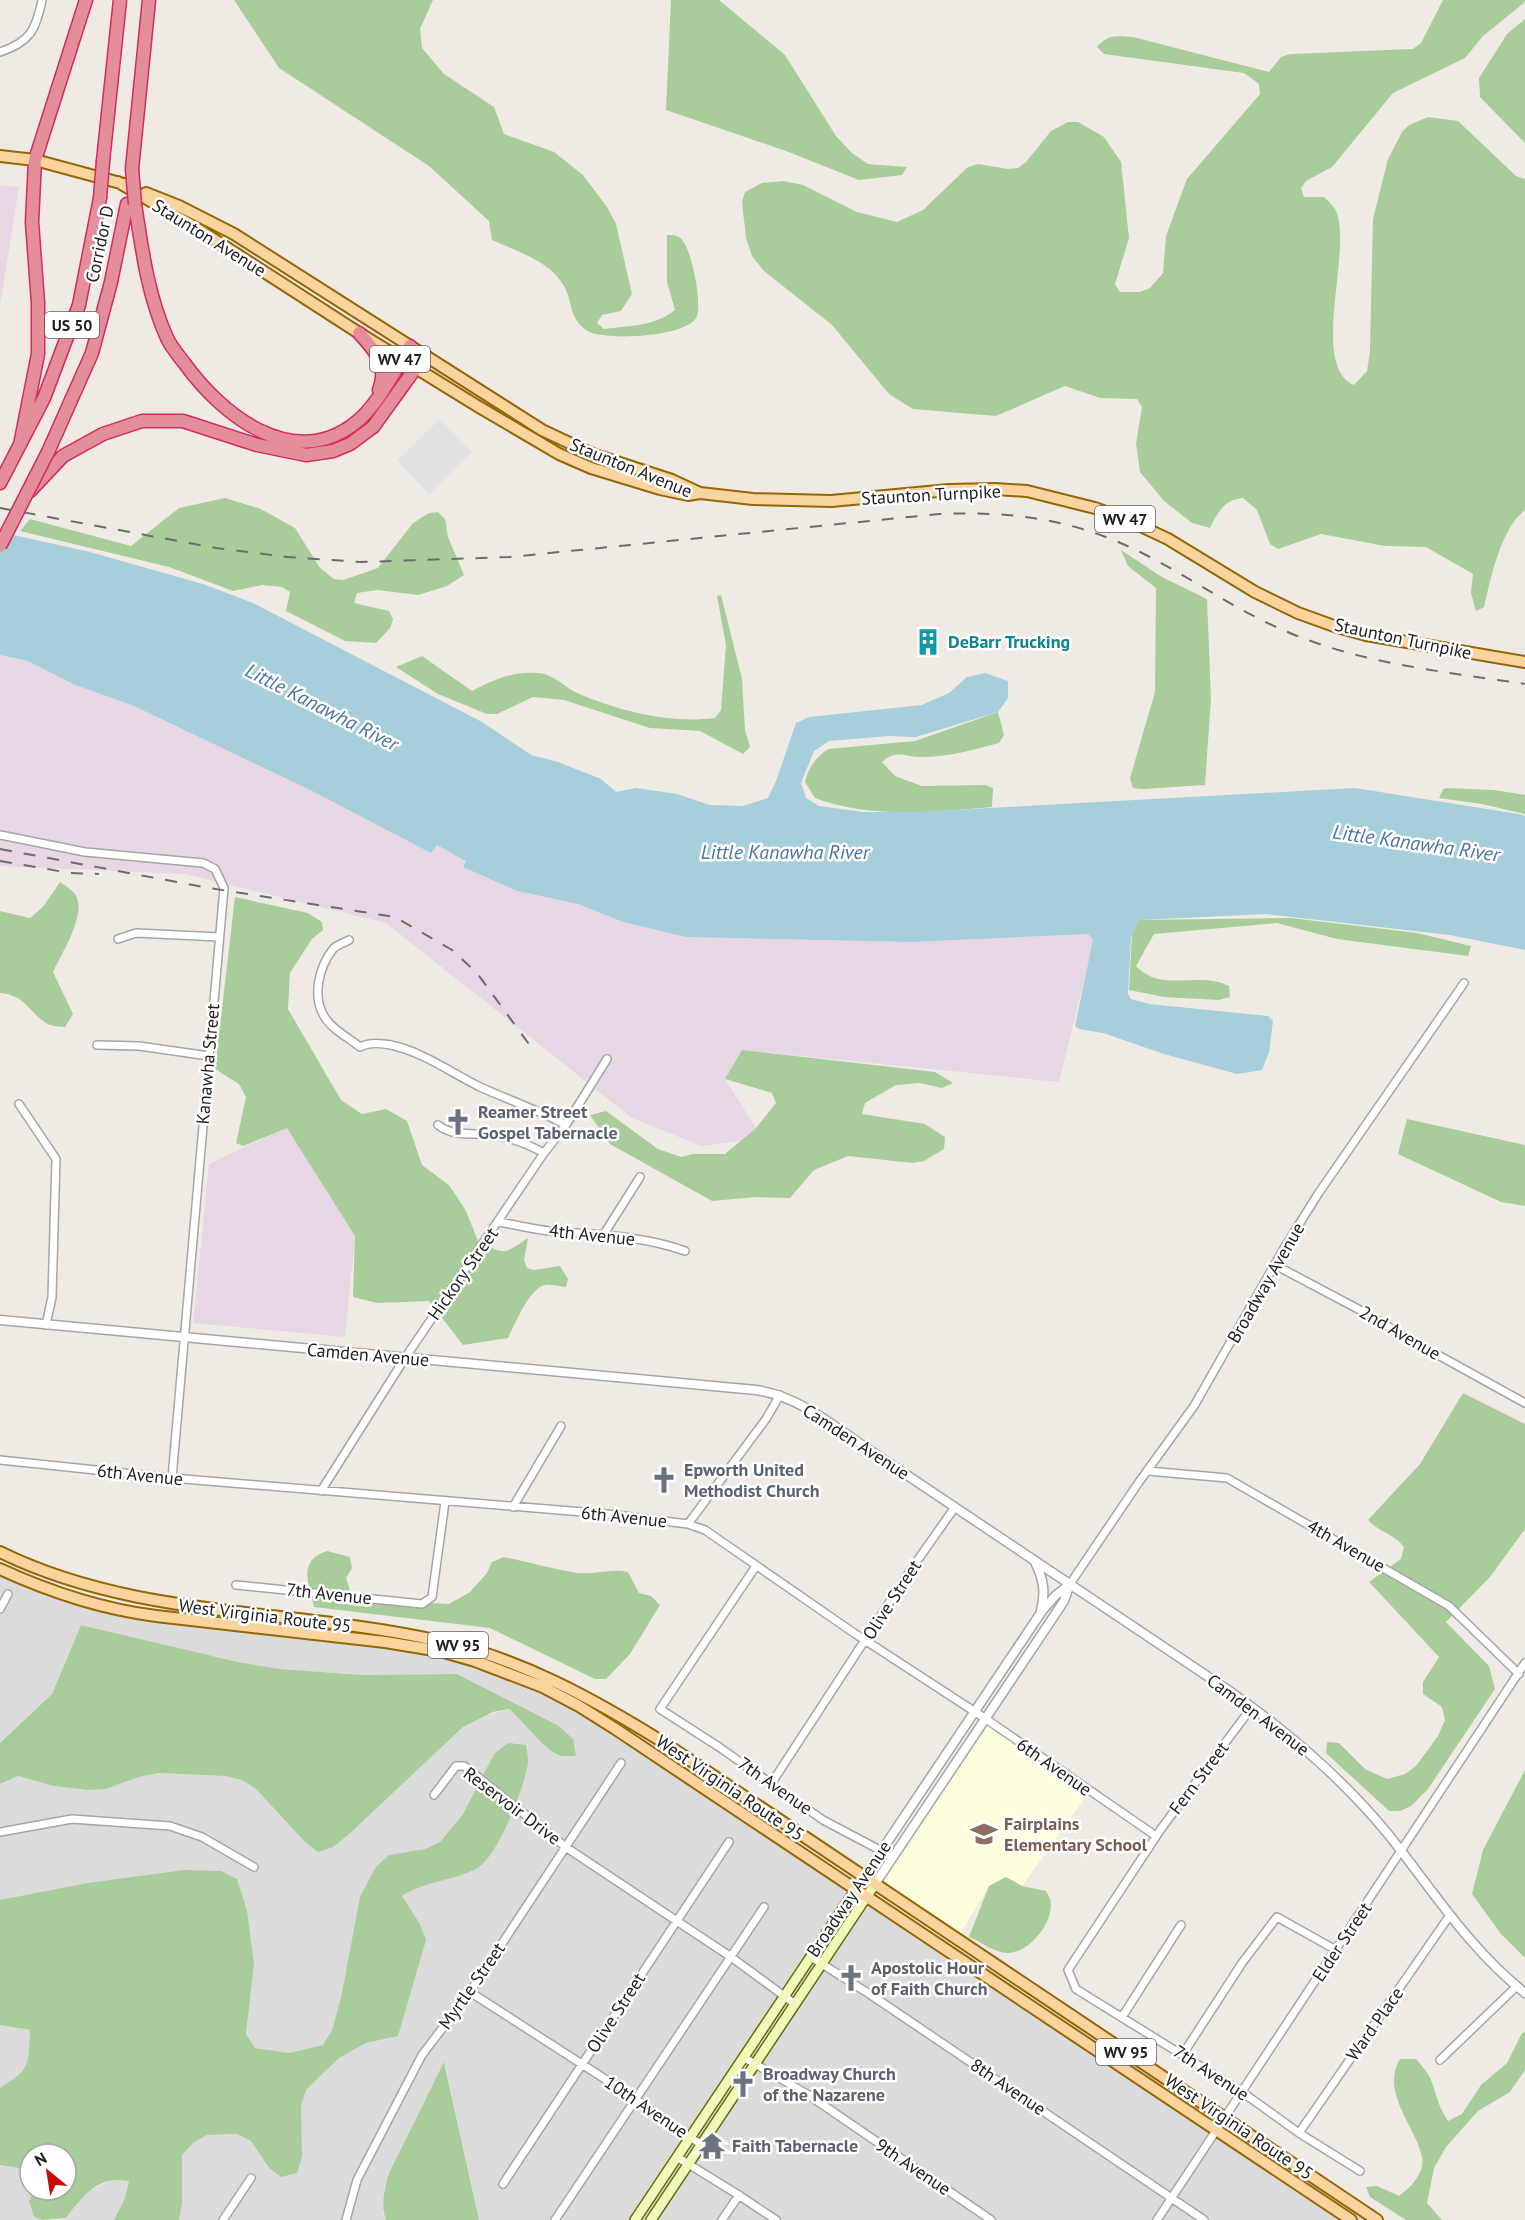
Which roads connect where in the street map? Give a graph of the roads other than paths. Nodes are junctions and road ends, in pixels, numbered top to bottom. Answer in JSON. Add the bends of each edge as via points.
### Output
{"nodes":[{"id":1,"x":42,"y":0,"type":"edge"},
{"id":2,"x":86,"y":0,"type":"edge"},
{"id":3,"x":120,"y":0,"type":"edge"},
{"id":4,"x":149,"y":0,"type":"edge"},
{"id":5,"x":0,"y":52,"type":"edge"},
{"id":6,"x":0,"y":156,"type":"edge"},
{"id":7,"x":35,"y":160,"type":"junction"},
{"id":8,"x":118,"y":182,"type":"junction"},
{"id":9,"x":131,"y":204,"type":"junction"},
{"id":10,"x":359,"y":333,"type":"junction"},
{"id":11,"x":410,"y":346,"type":"junction"},
{"id":12,"x":425,"y":355,"type":"junction"},
{"id":13,"x":401,"y":360,"type":"junction"},
{"id":14,"x":416,"y":369,"type":"junction"},
{"id":15,"x":372,"y":405,"type":"junction"},
{"id":16,"x":20,"y":445,"type":"junction"},
{"id":17,"x":0,"y":483,"type":"edge"},
{"id":18,"x":700,"y":493,"type":"junction"},
{"id":19,"x":27,"y":494,"type":"junction"},
{"id":20,"x":0,"y":546,"type":"edge"},
{"id":21,"x":1525,"y":662,"type":"edge"},
{"id":22,"x":0,"y":835,"type":"edge"},
{"id":23,"x":219,"y":937,"type":"junction"},
{"id":24,"x":118,"y":939,"type":"dead end"},
{"id":25,"x":349,"y":940,"type":"dead end"},
{"id":26,"x":1464,"y":983,"type":"dead end"},
{"id":27,"x":97,"y":1045,"type":"dead end"},
{"id":28,"x":209,"y":1056,"type":"junction"},
{"id":29,"x":607,"y":1059,"type":"dead end"},
{"id":30,"x":19,"y":1104,"type":"dead end"},
{"id":31,"x":438,"y":1125,"type":"dead end"},
{"id":32,"x":566,"y":1125,"type":"junction"},
{"id":33,"x":544,"y":1153,"type":"junction"},
{"id":34,"x":640,"y":1177,"type":"dead end"},
{"id":35,"x":499,"y":1222,"type":"junction"},
{"id":36,"x":604,"y":1234,"type":"junction"},
{"id":37,"x":685,"y":1251,"type":"dead end"},
{"id":38,"x":1275,"y":1264,"type":"junction"},
{"id":39,"x":0,"y":1320,"type":"edge"},
{"id":40,"x":46,"y":1325,"type":"junction"},
{"id":41,"x":186,"y":1338,"type":"junction"},
{"id":42,"x":405,"y":1358,"type":"junction"},
{"id":43,"x":780,"y":1395,"type":"junction"},
{"id":44,"x":1525,"y":1403,"type":"edge"},
{"id":45,"x":561,"y":1426,"type":"dead end"},
{"id":46,"x":0,"y":1460,"type":"edge"},
{"id":47,"x":1148,"y":1470,"type":"junction"},
{"id":48,"x":172,"y":1478,"type":"junction"},
{"id":49,"x":321,"y":1491,"type":"junction"},
{"id":50,"x":445,"y":1502,"type":"junction"},
{"id":51,"x":513,"y":1507,"type":"junction"},
{"id":52,"x":955,"y":1507,"type":"junction"},
{"id":53,"x":688,"y":1524,"type":"junction"},
{"id":54,"x":0,"y":1552,"type":"edge"},
{"id":55,"x":1033,"y":1559,"type":"junction"},
{"id":56,"x":756,"y":1566,"type":"junction"},
{"id":57,"x":0,"y":1569,"type":"edge"},
{"id":58,"x":1070,"y":1584,"type":"junction"},
{"id":59,"x":236,"y":1585,"type":"dead end"},
{"id":60,"x":8,"y":1594,"type":"dead end"},
{"id":61,"x":0,"y":1610,"type":"edge"},
{"id":62,"x":1039,"y":1616,"type":"junction"},
{"id":63,"x":866,"y":1641,"type":"junction"},
{"id":64,"x":1525,"y":1663,"type":"edge"},
{"id":65,"x":1520,"y":1674,"type":"junction"},
{"id":66,"x":1252,"y":1707,"type":"junction"},
{"id":67,"x":975,"y":1712,"type":"junction"},
{"id":68,"x":986,"y":1719,"type":"junction"},
{"id":69,"x":621,"y":1764,"type":"dead end"},
{"id":70,"x":771,"y":1784,"type":"junction"},
{"id":71,"x":434,"y":1795,"type":"dead end"},
{"id":72,"x":0,"y":1832,"type":"edge"},
{"id":73,"x":1156,"y":1836,"type":"junction"},
{"id":74,"x":729,"y":1842,"type":"dead end"},
{"id":75,"x":567,"y":1848,"type":"junction"},
{"id":76,"x":882,"y":1850,"type":"junction"},
{"id":77,"x":1402,"y":1852,"type":"junction"},
{"id":78,"x":893,"y":1857,"type":"junction"},
{"id":79,"x":254,"y":1867,"type":"dead end"},
{"id":80,"x":864,"y":1877,"type":"junction"},
{"id":81,"x":875,"y":1884,"type":"junction"},
{"id":82,"x":856,"y":1889,"type":"junction"},
{"id":83,"x":867,"y":1897,"type":"junction"},
{"id":84,"x":764,"y":1907,"type":"dead end"},
{"id":85,"x":1450,"y":1915,"type":"junction"},
{"id":86,"x":677,"y":1921,"type":"junction"},
{"id":87,"x":1181,"y":1925,"type":"dead end"},
{"id":88,"x":1336,"y":1950,"type":"junction"},
{"id":89,"x":731,"y":1957,"type":"junction"},
{"id":90,"x":811,"y":1957,"type":"junction"},
{"id":91,"x":822,"y":1964,"type":"junction"},
{"id":92,"x":1068,"y":1970,"type":"joint"},
{"id":93,"x":1517,"y":1986,"type":"junction"},
{"id":94,"x":470,"y":1992,"type":"junction"},
{"id":95,"x":1525,"y":1993,"type":"edge"},
{"id":96,"x":784,"y":1997,"type":"junction"},
{"id":97,"x":795,"y":2004,"type":"junction"},
{"id":98,"x":1122,"y":2017,"type":"junction"},
{"id":99,"x":1184,"y":2055,"type":"junction"},
{"id":100,"x":743,"y":2057,"type":"junction"},
{"id":101,"x":1440,"y":2060,"type":"dead end"},
{"id":102,"x":582,"y":2064,"type":"junction"},
{"id":103,"x":755,"y":2064,"type":"junction"},
{"id":104,"x":1242,"y":2092,"type":"junction"},
{"id":105,"x":636,"y":2099,"type":"junction"},
{"id":106,"x":1224,"y":2118,"type":"junction"},
{"id":107,"x":1216,"y":2130,"type":"junction"},
{"id":108,"x":1299,"y":2133,"type":"junction"},
{"id":109,"x":690,"y":2137,"type":"junction"},
{"id":110,"x":702,"y":2144,"type":"junction"},
{"id":111,"x":677,"y":2157,"type":"junction"},
{"id":112,"x":688,"y":2164,"type":"junction"},
{"id":113,"x":1360,"y":2171,"type":"dead end"},
{"id":114,"x":251,"y":2178,"type":"dead end"},
{"id":115,"x":503,"y":2184,"type":"dead end"},
{"id":116,"x":739,"y":2195,"type":"junction"},
{"id":117,"x":1172,"y":2198,"type":"junction"},
{"id":118,"x":223,"y":2220,"type":"edge"},
{"id":119,"x":346,"y":2220,"type":"edge"},
{"id":120,"x":555,"y":2220,"type":"edge"},
{"id":121,"x":635,"y":2220,"type":"edge"},
{"id":122,"x":651,"y":2220,"type":"edge"},
{"id":123,"x":722,"y":2220,"type":"edge"},
{"id":124,"x":776,"y":2220,"type":"edge"},
{"id":125,"x":991,"y":2220,"type":"edge"},
{"id":126,"x":1157,"y":2220,"type":"edge"},
{"id":127,"x":1204,"y":2220,"type":"edge"},
{"id":128,"x":1351,"y":2220,"type":"edge"},
{"id":129,"x":1377,"y":2220,"type":"edge"}],
"edges":[{"from":1,"to":5,"type":"street","via":[[30,34]]},
{"from":2,"to":7,"type":"highway"},
{"from":3,"to":16,"type":"highway","name":"Corridor D","number":"US 50","bridge":true,"via":[[100,198],[79,305],[44,398]]},
{"from":4,"to":9,"type":"highway","bridge":true},
{"from":6,"to":7,"type":"main road","name":"Staunton Avenue","number":"WV 47"},
{"from":7,"to":8,"type":"main road","name":"Staunton Avenue","number":"WV 47"},
{"from":7,"to":16,"type":"highway","via":[[32,222],[38,354]]},
{"from":8,"to":10,"type":"main road","name":"Staunton Avenue","number":"WV 47"},
{"from":8,"to":11,"type":"main road","name":"Staunton Avenue","number":"WV 47","via":[[179,206],[234,234]]},
{"from":9,"to":15,"type":"highway","via":[[153,301],[168,340],[221,407],[247,426],[278,438],[318,441],[342,431]]},
{"from":9,"to":19,"type":"highway","name":"Corridor D","number":"US 50","bridge":true,"via":[[92,353]]},
{"from":10,"to":13,"type":"main road","name":"Staunton Avenue","number":"WV 47"},
{"from":10,"to":15,"type":"highway","via":[[381,364],[381,385]]},
{"from":11,"to":12,"type":"main road","name":"Staunton Avenue","number":"WV 47"},
{"from":11,"to":13,"type":"highway"},
{"from":12,"to":14,"type":"highway"},
{"from":12,"to":18,"type":"main road","name":"Staunton Avenue","number":"WV 47","via":[[542,430],[595,455]]},
{"from":13,"to":14,"type":"main road","name":"Staunton Avenue","number":"WV 47"},
{"from":13,"to":15,"type":"highway"},
{"from":14,"to":18,"type":"main road","name":"Staunton Avenue","number":"WV 47","via":[[559,454],[591,468],[660,489],[688,495]]},
{"from":14,"to":19,"type":"highway","via":[[373,427],[333,451],[306,455],[183,422],[142,421],[103,434],[63,456]]},
{"from":16,"to":17,"type":"highway","name":"Corridor D","number":"US 50"},
{"from":18,"to":21,"type":"main road","name":"Staunton Turnpike","number":"WV 47","via":[[831,501],[948,490],[1027,491],[1132,522],[1168,539],[1255,592],[1334,626]]},
{"from":19,"to":20,"type":"highway","name":"Corridor D","number":"US 50","bridge":true},
{"from":22,"to":23,"type":"street","name":"Kanawha Street","via":[[84,852],[203,864],[215,869],[224,888]]},
{"from":23,"to":24,"type":"street","via":[[136,933]]},
{"from":23,"to":28,"type":"street","name":"Kanawha Street"},
{"from":25,"to":32,"type":"street","via":[[334,948],[317,987],[325,1018],[360,1047],[370,1043],[392,1045],[416,1054]]},
{"from":26,"to":38,"type":"street","name":"Broadway Avenue","via":[[1338,1164]]},
{"from":27,"to":28,"type":"street","via":[[139,1046]]},
{"from":28,"to":41,"type":"street","name":"Kanawha Street"},
{"from":29,"to":32,"type":"street","name":"Hickory Street"},
{"from":30,"to":40,"type":"street","via":[[56,1159],[52,1297]]},
{"from":31,"to":33,"type":"street","via":[[462,1134],[498,1135]]},
{"from":32,"to":33,"type":"street","name":"Hickory Street"},
{"from":33,"to":35,"type":"street","name":"Hickory Street"},
{"from":34,"to":36,"type":"street"},
{"from":35,"to":36,"type":"street","name":"4th Avenue","via":[[548,1231]]},
{"from":35,"to":42,"type":"street","name":"Hickory Street"},
{"from":36,"to":37,"type":"street","name":"4th Avenue"},
{"from":38,"to":44,"type":"street","name":"2nd Avenue"},
{"from":38,"to":47,"type":"street","name":"Broadway Avenue","via":[[1202,1395]]},
{"from":39,"to":40,"type":"street","name":"Camden Avenue"},
{"from":40,"to":41,"type":"street","name":"Camden Avenue"},
{"from":41,"to":42,"type":"street","name":"Camden Avenue"},
{"from":41,"to":48,"type":"street","name":"Kanawha Street"},
{"from":42,"to":43,"type":"street","name":"Camden Avenue"},
{"from":42,"to":49,"type":"street","name":"Hickory Street"},
{"from":43,"to":52,"type":"street","name":"Camden Avenue","via":[[820,1417]]},
{"from":43,"to":53,"type":"street"},
{"from":45,"to":51,"type":"street"},
{"from":46,"to":48,"type":"street","name":"6th Avenue"},
{"from":47,"to":58,"type":"street","name":"Broadway Avenue"},
{"from":47,"to":65,"type":"street","name":"4th Avenue","via":[[1227,1478],[1449,1606]]},
{"from":48,"to":49,"type":"street","name":"6th Avenue"},
{"from":49,"to":50,"type":"street","name":"6th Avenue"},
{"from":50,"to":51,"type":"street","name":"6th Avenue"},
{"from":50,"to":59,"type":"street","name":"7th Avenue","via":[[432,1597],[422,1604]]},
{"from":51,"to":53,"type":"street","name":"6th Avenue"},
{"from":52,"to":55,"type":"street","name":"Camden Avenue"},
{"from":52,"to":63,"type":"street","name":"Olive Street"},
{"from":53,"to":56,"type":"street","name":"6th Avenue","via":[[705,1530]]},
{"from":54,"to":80,"type":"main road","name":"West Virginia Route 95","number":"WV 95","via":[[58,1577],[115,1594],[413,1635],[511,1663],[564,1686],[641,1729]]},
{"from":55,"to":58,"type":"street","name":"Camden Avenue"},
{"from":55,"to":62,"type":"street","via":[[1045,1592]]},
{"from":56,"to":63,"type":"street","name":"6th Avenue"},
{"from":56,"to":70,"type":"street","name":"7th Avenue","via":[[660,1709]]},
{"from":57,"to":82,"type":"main road","name":"West Virginia Route 95","number":"WV 95","via":[[113,1609],[405,1645],[456,1655],[508,1673],[596,1717]]},
{"from":58,"to":62,"type":"street","name":"Broadway Avenue"},
{"from":58,"to":66,"type":"street","name":"Camden Avenue"},
{"from":58,"to":68,"type":"street","name":"Broadway Avenue","via":[[1064,1601]]},
{"from":60,"to":61,"type":"street"},
{"from":62,"to":67,"type":"street","name":"Broadway Avenue"},
{"from":63,"to":67,"type":"street","name":"6th Avenue"},
{"from":63,"to":70,"type":"street","name":"Olive Street"},
{"from":64,"to":65,"type":"street","name":"Elder Street"},
{"from":65,"to":77,"type":"street","name":"Elder Street"},
{"from":66,"to":73,"type":"street","name":"Fern Street"},
{"from":66,"to":77,"type":"street","name":"Camden Avenue","via":[[1332,1774]]},
{"from":67,"to":68,"type":"street","name":"6th Avenue"},
{"from":67,"to":76,"type":"street","name":"Broadway Avenue"},
{"from":68,"to":73,"type":"street","name":"6th Avenue"},
{"from":68,"to":78,"type":"street","name":"Broadway Avenue"},
{"from":69,"to":75,"type":"street","name":"Myrtle Street"},
{"from":70,"to":76,"type":"street","name":"7th Avenue","via":[[823,1820]]},
{"from":71,"to":75,"type":"street","name":"Reservoir Drive","via":[[456,1766],[464,1766]]},
{"from":72,"to":79,"type":"street","via":[[72,1819],[170,1826],[202,1837]]},
{"from":73,"to":92,"type":"street","name":"Fern Street"},
{"from":74,"to":86,"type":"street","name":"Olive Street"},
{"from":75,"to":86,"type":"street"},
{"from":75,"to":94,"type":"street","name":"Myrtle Street"},
{"from":76,"to":78,"type":"street","name":"7th Avenue"},
{"from":76,"to":80,"type":"street","name":"Broadway Avenue"},
{"from":77,"to":85,"type":"street","name":"Camden Avenue"},
{"from":77,"to":88,"type":"street","name":"Elder Street"},
{"from":78,"to":81,"type":"street","name":"Broadway Avenue"},
{"from":80,"to":81,"type":"main road","name":"West Virginia Route 95","number":"WV 95"},
{"from":80,"to":82,"type":"main road","name":"Broadway Avenue"},
{"from":81,"to":83,"type":"main road","name":"Broadway Avenue"},
{"from":81,"to":106,"type":"main road","name":"West Virginia Route 95","number":"WV 95"},
{"from":82,"to":83,"type":"main road","name":"West Virginia Route 95","number":"WV 95"},
{"from":82,"to":90,"type":"main road","name":"Broadway Avenue"},
{"from":83,"to":91,"type":"main road","name":"Broadway Avenue"},
{"from":83,"to":107,"type":"main road","name":"West Virginia Route 95","number":"WV 95"},
{"from":84,"to":89,"type":"street"},
{"from":85,"to":93,"type":"street","name":"Camden Avenue","via":[[1478,1950]]},
{"from":85,"to":108,"type":"street","name":"Ward Place"},
{"from":86,"to":89,"type":"street"},
{"from":86,"to":102,"type":"street","name":"Olive Street"},
{"from":87,"to":98,"type":"street"},
{"from":88,"to":99,"type":"street","via":[[1277,1917],[1242,1963]]},
{"from":88,"to":104,"type":"street","name":"Elder Street"},
{"from":89,"to":96,"type":"street"},
{"from":89,"to":105,"type":"street"},
{"from":90,"to":91,"type":"street","name":"8th Avenue"},
{"from":90,"to":96,"type":"main road","name":"Broadway Avenue"},
{"from":91,"to":97,"type":"main road","name":"Broadway Avenue"},
{"from":91,"to":117,"type":"street","name":"8th Avenue"},
{"from":92,"to":98,"type":"street","name":"7th Avenue","via":[[1076,1989]]},
{"from":93,"to":95,"type":"street","name":"Camden Avenue"},
{"from":93,"to":101,"type":"street"},
{"from":94,"to":102,"type":"street","name":"10th Avenue"},
{"from":94,"to":119,"type":"street","name":"Myrtle Street","via":[[422,2055],[357,2180]]},
{"from":96,"to":97,"type":"street"},
{"from":96,"to":100,"type":"main road","name":"Broadway Avenue"},
{"from":97,"to":103,"type":"main road","name":"Broadway Avenue"},
{"from":98,"to":99,"type":"street","name":"7th Avenue"},
{"from":99,"to":104,"type":"street","name":"7th Avenue"},
{"from":100,"to":103,"type":"street","name":"9th Avenue"},
{"from":100,"to":109,"type":"main road","name":"Broadway Avenue"},
{"from":102,"to":105,"type":"street","name":"10th Avenue"},
{"from":102,"to":115,"type":"street","name":"Olive Street"},
{"from":103,"to":110,"type":"main road","name":"Broadway Avenue"},
{"from":103,"to":125,"type":"street","name":"9th Avenue","via":[[807,2094]]},
{"from":104,"to":106,"type":"street","name":"Elder Street"},
{"from":104,"to":108,"type":"street","name":"7th Avenue"},
{"from":105,"to":109,"type":"street","name":"10th Avenue"},
{"from":105,"to":120,"type":"street"},
{"from":106,"to":107,"type":"street","name":"Elder Street"},
{"from":106,"to":129,"type":"main road","name":"West Virginia Route 95","number":"WV 95"},
{"from":107,"to":117,"type":"street","name":"Elder Street"},
{"from":107,"to":128,"type":"main road","name":"West Virginia Route 95","number":"WV 95"},
{"from":108,"to":113,"type":"street","name":"7th Avenue"},
{"from":109,"to":110,"type":"street","name":"10th Avenue"},
{"from":109,"to":111,"type":"main road","name":"Broadway Avenue"},
{"from":110,"to":112,"type":"main road","name":"Broadway Avenue"},
{"from":111,"to":112,"type":"street","name":"10th Avenue"},
{"from":111,"to":121,"type":"main road","name":"Broadway Avenue"},
{"from":112,"to":116,"type":"street","name":"10th Avenue"},
{"from":112,"to":122,"type":"main road","name":"Broadway Avenue"},
{"from":114,"to":118,"type":"street"},
{"from":116,"to":123,"type":"street"},
{"from":116,"to":124,"type":"street","name":"10th Avenue"},
{"from":117,"to":126,"type":"street","name":"Elder Street"},
{"from":117,"to":127,"type":"street","name":"8th Avenue"}]}
